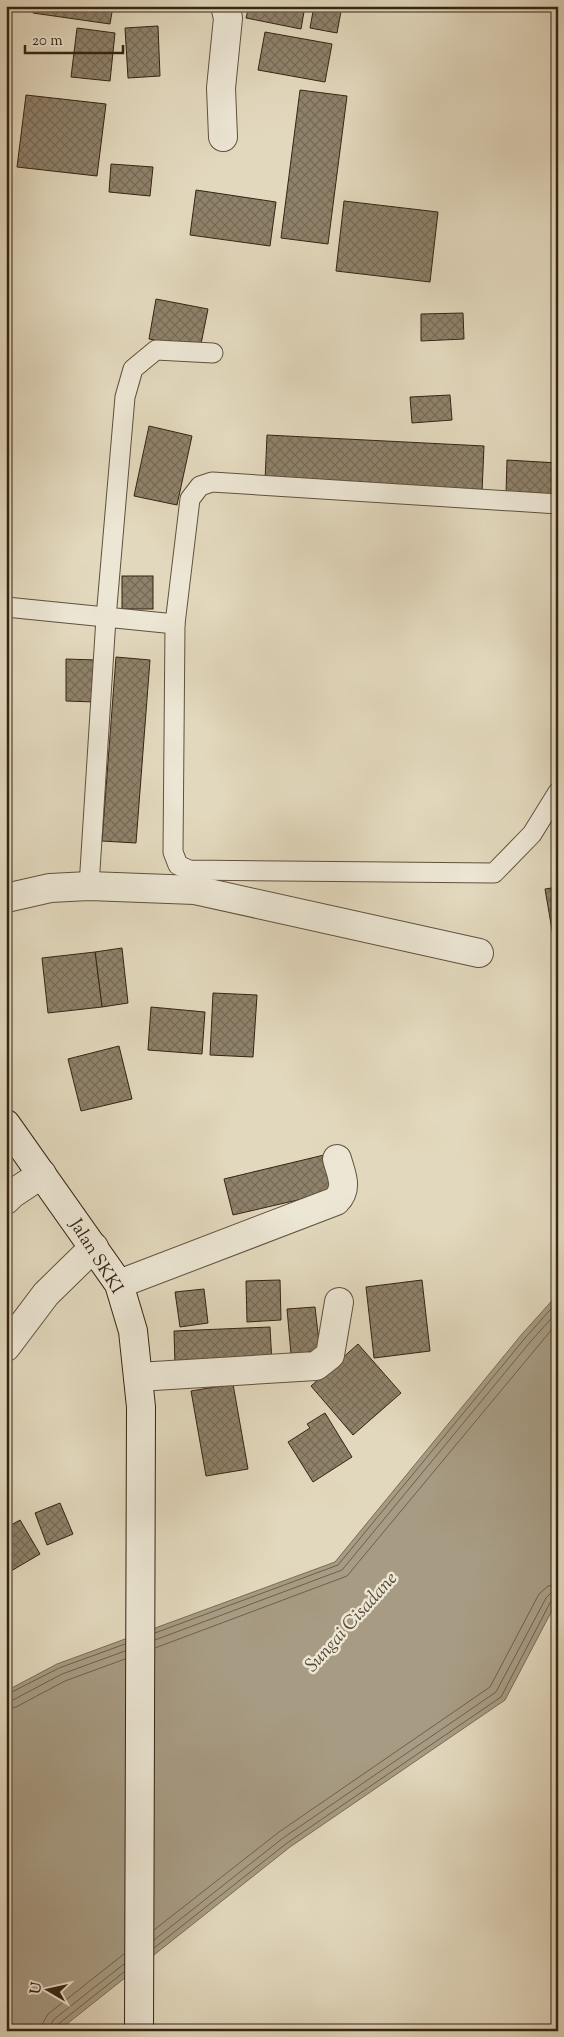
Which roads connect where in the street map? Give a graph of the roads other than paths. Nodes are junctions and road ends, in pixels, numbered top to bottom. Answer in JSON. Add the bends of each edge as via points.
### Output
{"nodes":[{"id":1,"x":225,"y":6,"type":"edge"},
{"id":2,"x":223,"y":137,"type":"dead end"},
{"id":3,"x":213,"y":353,"type":"dead end"},
{"id":4,"x":558,"y":504,"type":"edge"},
{"id":5,"x":6,"y":607,"type":"edge"},
{"id":6,"x":106,"y":618,"type":"junction"},
{"id":7,"x":175,"y":624,"type":"junction"},
{"id":8,"x":558,"y":792,"type":"edge"},
{"id":9,"x":89,"y":886,"type":"junction"},
{"id":10,"x":6,"y":898,"type":"edge"},
{"id":11,"x":479,"y":953,"type":"dead end"},
{"id":12,"x":6,"y":1124,"type":"edge"},
{"id":13,"x":337,"y":1159,"type":"dead end"},
{"id":14,"x":42,"y":1174,"type":"junction"},
{"id":15,"x":6,"y":1200,"type":"edge"},
{"id":16,"x":94,"y":1246,"type":"junction"},
{"id":17,"x":119,"y":1284,"type":"junction"},
{"id":18,"x":339,"y":1302,"type":"dead end"},
{"id":19,"x":6,"y":1347,"type":"edge"},
{"id":20,"x":138,"y":1377,"type":"junction"},
{"id":21,"x":139,"y":2031,"type":"edge"}],
"edges":[{"from":1,"to":2,"type":"street","via":[[228,18],[221,88]]},
{"from":3,"to":6,"type":"lane","via":[[156,350],[133,369],[125,396]]},
{"from":4,"to":7,"type":"lane","via":[[212,482],[200,486],[190,499]]},
{"from":5,"to":6,"type":"lane"},
{"from":6,"to":7,"type":"lane"},
{"from":6,"to":9,"type":"lane"},
{"from":7,"to":8,"type":"lane","via":[[173,852],[178,865],[189,870],[494,873],[532,834]]},
{"from":9,"to":10,"type":"street","via":[[50,888]]},
{"from":9,"to":11,"type":"street","via":[[195,890]]},
{"from":12,"to":14,"type":"street","name":"Jalan SKKI"},
{"from":13,"to":17,"type":"street","via":[[345,1187],[336,1201]]},
{"from":14,"to":15,"type":"street"},
{"from":14,"to":16,"type":"street","name":"Jalan SKKI"},
{"from":16,"to":17,"type":"street","name":"Jalan SKKI"},
{"from":16,"to":19,"type":"street","via":[[46,1294]]},
{"from":17,"to":20,"type":"street","name":"Jalan SKKI","via":[[133,1331]]},
{"from":18,"to":20,"type":"street","via":[[330,1355],[316,1366]]},
{"from":20,"to":21,"type":"street","name":"Jalan SKKI","via":[[141,1407]]}]}
